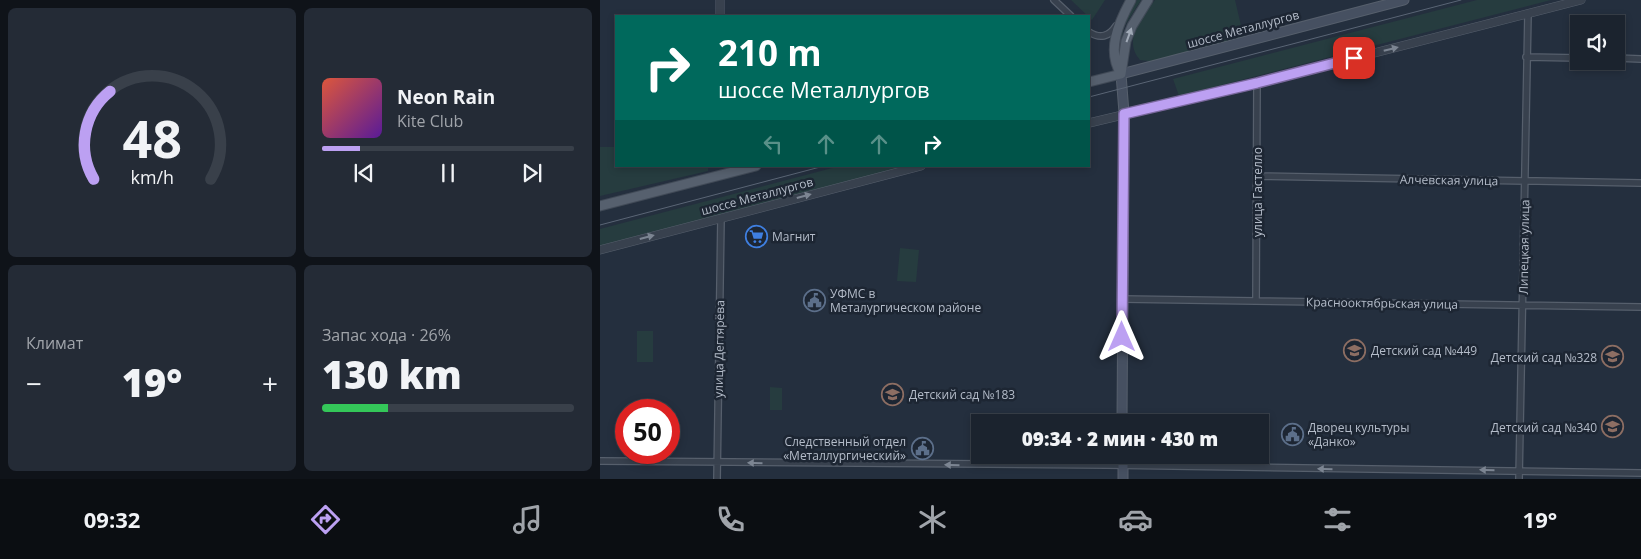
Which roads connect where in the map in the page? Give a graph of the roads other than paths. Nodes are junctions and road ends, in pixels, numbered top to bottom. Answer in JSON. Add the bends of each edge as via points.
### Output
{"nodes":[{"id":1,"x":720,"y":0,"type":"edge"},
{"id":2,"x":1054,"y":0,"type":"edge"},
{"id":3,"x":1131,"y":0,"type":"edge"},
{"id":4,"x":1148,"y":0,"type":"edge"},
{"id":5,"x":1404,"y":0,"type":"edge"},
{"id":6,"x":1581,"y":0,"type":"edge"},
{"id":7,"x":1528,"y":14,"type":"junction"},
{"id":8,"x":720,"y":15,"type":"edge"},
{"id":9,"x":1070,"y":15,"type":"edge"},
{"id":10,"x":1119,"y":22,"type":"junction"},
{"id":11,"x":1090,"y":32,"type":"edge"},
{"id":12,"x":1526,"y":57,"type":"junction"},
{"id":13,"x":1570,"y":58,"type":"edge"},
{"id":14,"x":1625,"y":58,"type":"edge"},
{"id":15,"x":1641,"y":58,"type":"edge"},
{"id":16,"x":1121,"y":74,"type":"junction"},
{"id":17,"x":1090,"y":82,"type":"edge"},
{"id":18,"x":1257,"y":83,"type":"junction"},
{"id":19,"x":1124,"y":114,"type":"junction"},
{"id":20,"x":1090,"y":123,"type":"edge"},
{"id":21,"x":749,"y":167,"type":"edge"},
{"id":22,"x":917,"y":167,"type":"edge"},
{"id":23,"x":720,"y":171,"type":"edge"},
{"id":24,"x":1257,"y":176,"type":"junction"},
{"id":25,"x":1525,"y":181,"type":"junction"},
{"id":26,"x":1641,"y":183,"type":"edge"},
{"id":27,"x":600,"y":206,"type":"edge"},
{"id":28,"x":721,"y":218,"type":"junction"},
{"id":29,"x":600,"y":250,"type":"edge"},
{"id":30,"x":1122,"y":299,"type":"junction"},
{"id":31,"x":1256,"y":301,"type":"junction"},
{"id":32,"x":1523,"y":305,"type":"junction"},
{"id":33,"x":1641,"y":307,"type":"edge"},
{"id":34,"x":1122,"y":414,"type":"edge"},
{"id":35,"x":600,"y":461,"type":"edge"},
{"id":36,"x":718,"y":462,"type":"junction"},
{"id":37,"x":1123,"y":466,"type":"junction"},
{"id":38,"x":1519,"y":470,"type":"junction"},
{"id":39,"x":1641,"y":473,"type":"edge"},
{"id":40,"x":717,"y":479,"type":"edge"},
{"id":41,"x":1123,"y":479,"type":"edge"},
{"id":42,"x":1519,"y":479,"type":"edge"}],
"edges":[{"from":1,"to":8,"type":"street"},
{"from":2,"to":9,"type":"street"},
{"from":3,"to":10,"type":"main road"},
{"from":16,"to":4,"type":"main road","one_way":true,"via":[[1126,41]]},
{"from":5,"to":16,"type":"main road","name":"шоссе Металлургов"},
{"from":6,"to":7,"type":"street"},
{"from":7,"to":12,"type":"street","name":"Липецкая улица"},
{"from":18,"to":7,"type":"street","one_way":true},
{"from":10,"to":11,"type":"street","via":[[1107,36]]},
{"from":10,"to":16,"type":"main road","via":[[1115,55]]},
{"from":12,"to":13,"type":"street"},
{"from":12,"to":25,"type":"street","name":"Липецкая улица"},
{"from":14,"to":15,"type":"street"},
{"from":16,"to":17,"type":"main road","name":"шоссе Металлургов"},
{"from":16,"to":19,"type":"main road"},
{"from":18,"to":19,"type":"street"},
{"from":18,"to":24,"type":"street","name":"улица Гастелло"},
{"from":19,"to":20,"type":"street"},
{"from":19,"to":30,"type":"main road"},
{"from":21,"to":23,"type":"main road"},
{"from":28,"to":22,"type":"street","name":"шоссе Металлургов","one_way":true},
{"from":23,"to":27,"type":"main road"},
{"from":24,"to":25,"type":"street","name":"Алчевская улица"},
{"from":24,"to":31,"type":"street","name":"улица Гастелло"},
{"from":25,"to":26,"type":"street","name":"Алчевская улица"},
{"from":25,"to":32,"type":"street","name":"Липецкая улица"},
{"from":29,"to":28,"type":"street","name":"шоссе Металлургов","one_way":true},
{"from":28,"to":36,"type":"street","name":"улица Дегтярёва"},
{"from":30,"to":31,"type":"street","name":"Краснооктябрьская улица"},
{"from":30,"to":34,"type":"main road"},
{"from":31,"to":32,"type":"street","name":"Краснооктябрьская улица"},
{"from":32,"to":33,"type":"street","name":"Краснооктябрьская улица"},
{"from":32,"to":38,"type":"street","name":"Липецкая улица"},
{"from":35,"to":36,"type":"street"},
{"from":37,"to":36,"type":"street","one_way":true},
{"from":36,"to":40,"type":"street","name":"улица Дегтярёва"},
{"from":38,"to":37,"type":"street","one_way":true},
{"from":37,"to":41,"type":"main road"},
{"from":38,"to":39,"type":"street"},
{"from":38,"to":42,"type":"street","name":"Липецкая улица"}]}
